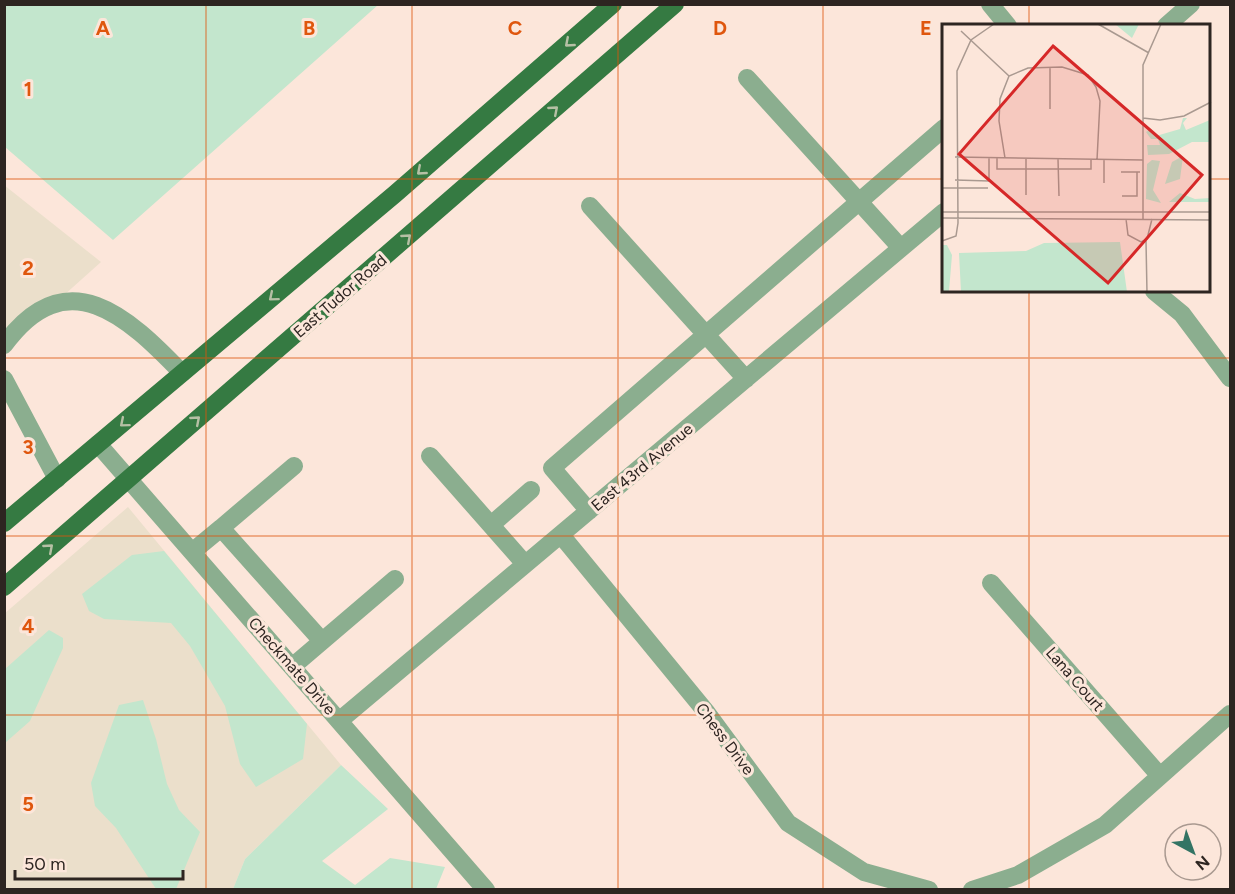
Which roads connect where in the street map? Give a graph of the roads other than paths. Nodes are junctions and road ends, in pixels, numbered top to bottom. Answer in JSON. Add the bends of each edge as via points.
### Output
{"nodes":[{"id":1,"x":613,"y":4,"type":"edge"},
{"id":2,"x":675,"y":4,"type":"edge"},
{"id":3,"x":990,"y":4,"type":"edge"},
{"id":4,"x":1191,"y":4,"type":"edge"},
{"id":5,"x":1006,"y":24,"type":"edge"},
{"id":6,"x":1168,"y":24,"type":"edge"},
{"id":7,"x":747,"y":78,"type":"dead end"},
{"id":8,"x":942,"y":130,"type":"edge"},
{"id":9,"x":859,"y":202,"type":"junction"},
{"id":10,"x":590,"y":206,"type":"dead end"},
{"id":11,"x":942,"y":214,"type":"edge"},
{"id":12,"x":901,"y":248,"type":"junction"},
{"id":13,"x":1155,"y":292,"type":"edge"},
{"id":14,"x":706,"y":334,"type":"junction"},
{"id":15,"x":4,"y":345,"type":"edge"},
{"id":16,"x":182,"y":373,"type":"junction"},
{"id":17,"x":1230,"y":378,"type":"edge"},
{"id":18,"x":4,"y":379,"type":"edge"},
{"id":19,"x":746,"y":379,"type":"junction"},
{"id":20,"x":98,"y":444,"type":"junction"},
{"id":21,"x":430,"y":456,"type":"dead end"},
{"id":22,"x":294,"y":466,"type":"dead end"},
{"id":23,"x":57,"y":479,"type":"junction"},
{"id":24,"x":129,"y":479,"type":"junction"},
{"id":25,"x":531,"y":490,"type":"dead end"},
{"id":26,"x":589,"y":511,"type":"junction"},
{"id":27,"x":4,"y":523,"type":"edge"},
{"id":28,"x":491,"y":525,"type":"junction"},
{"id":29,"x":221,"y":528,"type":"junction"},
{"id":30,"x":561,"y":535,"type":"junction"},
{"id":31,"x":192,"y":552,"type":"junction"},
{"id":32,"x":525,"y":564,"type":"junction"},
{"id":33,"x":395,"y":579,"type":"dead end"},
{"id":34,"x":991,"y":583,"type":"dead end"},
{"id":35,"x":4,"y":587,"type":"edge"},
{"id":36,"x":321,"y":641,"type":"junction"},
{"id":37,"x":293,"y":666,"type":"junction"},
{"id":38,"x":1230,"y":714,"type":"edge"},
{"id":39,"x":339,"y":721,"type":"junction"},
{"id":40,"x":1160,"y":776,"type":"junction"},
{"id":41,"x":486,"y":890,"type":"edge"},
{"id":42,"x":929,"y":890,"type":"edge"},
{"id":43,"x":972,"y":890,"type":"edge"}],
"edges":[{"from":1,"to":16,"type":"main road","one_way":true},
{"from":24,"to":2,"type":"main road","name":"East Tudor Road","one_way":true},
{"from":3,"to":5,"type":"street"},
{"from":4,"to":6,"type":"street"},
{"from":7,"to":9,"type":"street"},
{"from":8,"to":9,"type":"street"},
{"from":9,"to":12,"type":"street"},
{"from":9,"to":14,"type":"street"},
{"from":10,"to":14,"type":"street"},
{"from":11,"to":12,"type":"street","name":"East 43rd Avenue"},
{"from":12,"to":19,"type":"street","name":"East 43rd Avenue"},
{"from":13,"to":17,"type":"street","via":[[1182,314]]},
{"from":14,"to":19,"type":"street"},
{"from":14,"to":26,"type":"street","via":[[552,468]]},
{"from":15,"to":16,"type":"street","via":[[41,310],[66,299],[105,307],[140,331]]},
{"from":16,"to":20,"type":"main road","one_way":true},
{"from":18,"to":23,"type":"street"},
{"from":19,"to":26,"type":"street","name":"East 43rd Avenue"},
{"from":20,"to":23,"type":"main road"},
{"from":20,"to":24,"type":"street","name":"Checkmate Drive"},
{"from":21,"to":28,"type":"street"},
{"from":22,"to":29,"type":"street"},
{"from":23,"to":27,"type":"main road"},
{"from":24,"to":31,"type":"street","name":"Checkmate Drive"},
{"from":35,"to":24,"type":"main road","name":"East Tudor Road","one_way":true},
{"from":25,"to":28,"type":"street"},
{"from":26,"to":30,"type":"street","name":"East 43rd Avenue"},
{"from":28,"to":32,"type":"street"},
{"from":29,"to":31,"type":"street"},
{"from":29,"to":36,"type":"street"},
{"from":30,"to":32,"type":"street","name":"East 43rd Avenue"},
{"from":30,"to":42,"type":"street","name":"Chess Drive","via":[[707,713],[788,823],[864,872]]},
{"from":31,"to":37,"type":"street","name":"Checkmate Drive"},
{"from":32,"to":39,"type":"street","name":"East 43rd Avenue"},
{"from":33,"to":36,"type":"street"},
{"from":34,"to":40,"type":"street","name":"Lana Court"},
{"from":36,"to":37,"type":"street"},
{"from":37,"to":39,"type":"street","name":"Checkmate Drive"},
{"from":38,"to":40,"type":"street"},
{"from":39,"to":41,"type":"street","name":"Checkmate Drive"},
{"from":40,"to":43,"type":"street","via":[[1105,825],[1018,875]]}]}
